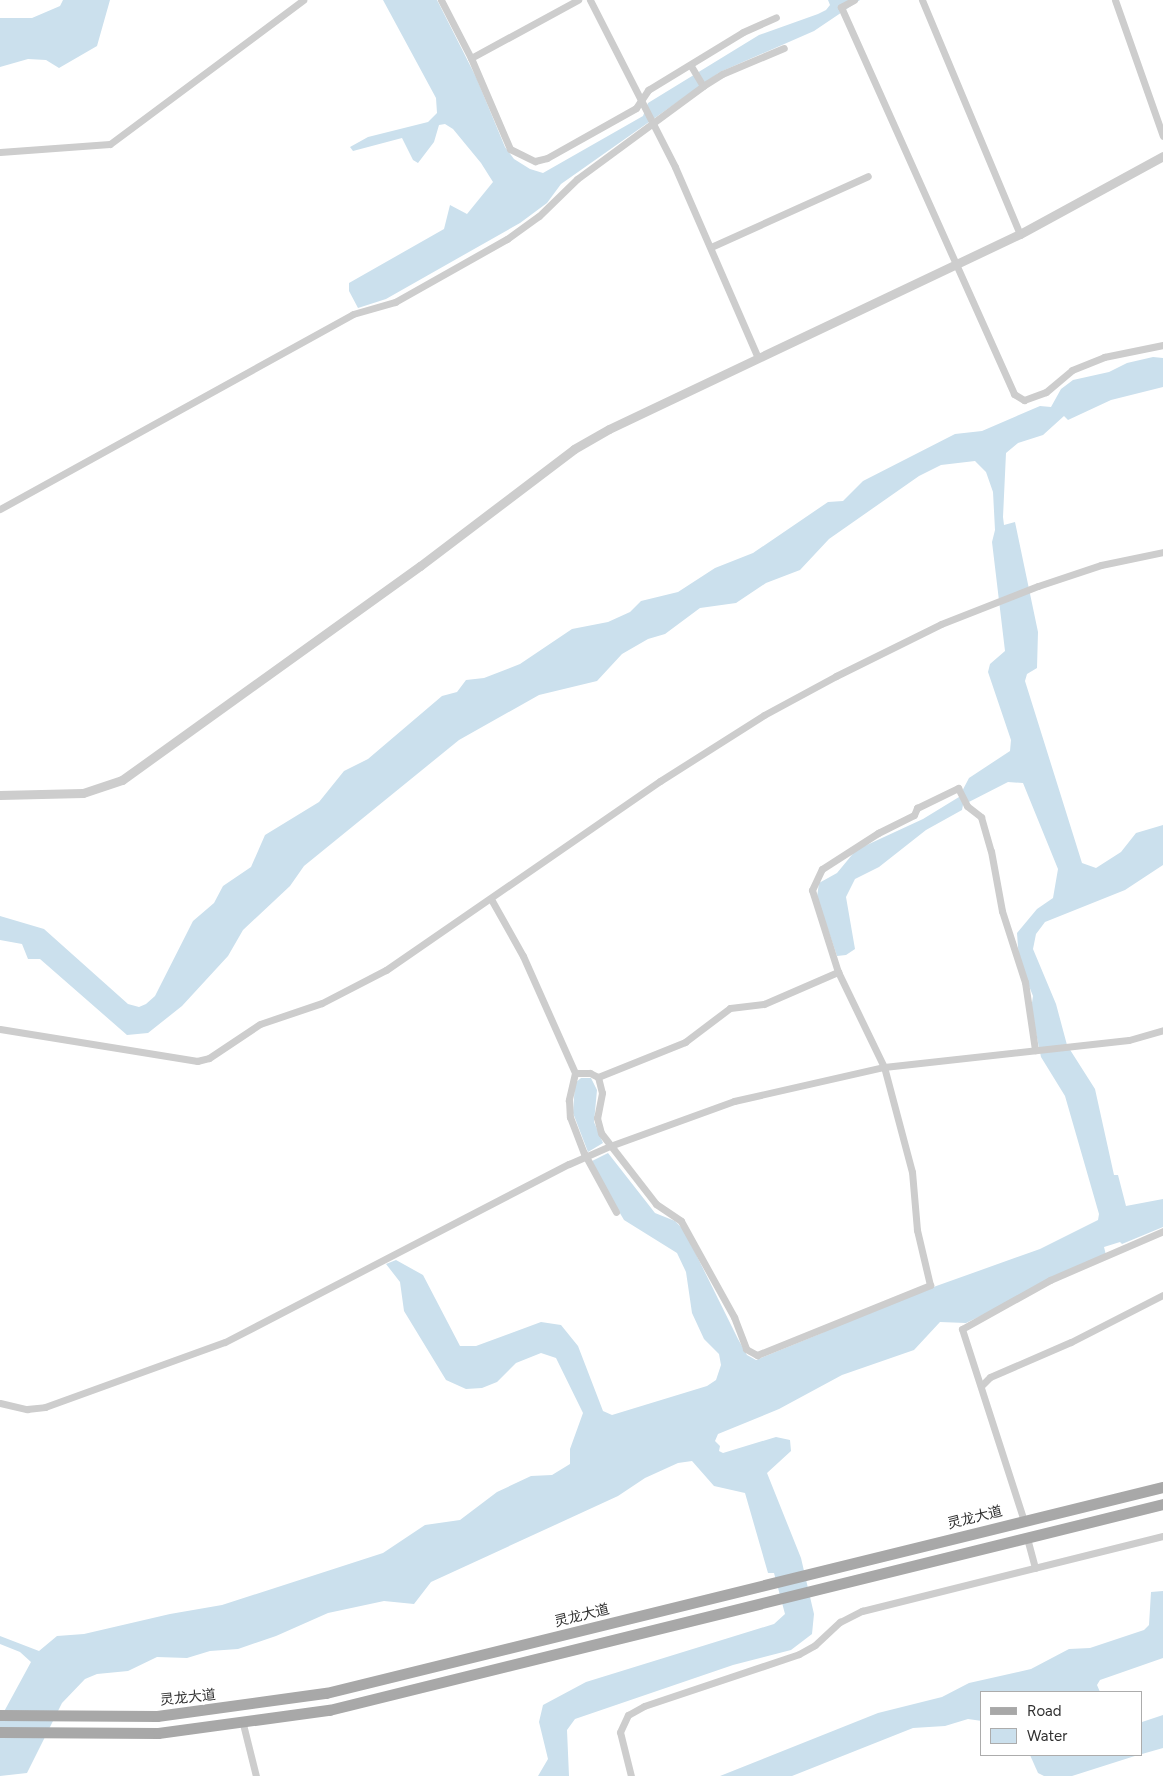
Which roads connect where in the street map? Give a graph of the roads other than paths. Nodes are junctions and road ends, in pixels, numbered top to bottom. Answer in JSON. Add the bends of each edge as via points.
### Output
{"nodes":[{"id":1,"x":303,"y":0,"type":"edge"},
{"id":2,"x":441,"y":0,"type":"edge"},
{"id":3,"x":578,"y":0,"type":"edge"},
{"id":4,"x":590,"y":0,"type":"edge"},
{"id":5,"x":854,"y":0,"type":"edge"},
{"id":6,"x":922,"y":0,"type":"edge"},
{"id":7,"x":1115,"y":0,"type":"edge"},
{"id":8,"x":776,"y":17,"type":"dead end"},
{"id":9,"x":784,"y":48,"type":"dead end"},
{"id":10,"x":471,"y":58,"type":"junction"},
{"id":11,"x":691,"y":66,"type":"junction"},
{"id":12,"x":703,"y":86,"type":"junction"},
{"id":13,"x":642,"y":99,"type":"junction"},
{"id":14,"x":653,"y":124,"type":"junction"},
{"id":15,"x":1163,"y":136,"type":"edge"},
{"id":16,"x":0,"y":152,"type":"edge"},
{"id":17,"x":1163,"y":156,"type":"edge"},
{"id":18,"x":868,"y":176,"type":"dead end"},
{"id":19,"x":1020,"y":234,"type":"junction"},
{"id":20,"x":710,"y":247,"type":"junction"},
{"id":21,"x":956,"y":266,"type":"junction"},
{"id":22,"x":1163,"y":345,"type":"edge"},
{"id":23,"x":758,"y":358,"type":"junction"},
{"id":24,"x":0,"y":509,"type":"edge"},
{"id":25,"x":1163,"y":552,"type":"edge"},
{"id":26,"x":0,"y":794,"type":"edge"},
{"id":27,"x":491,"y":899,"type":"junction"},
{"id":28,"x":838,"y":972,"type":"junction"},
{"id":29,"x":0,"y":1029,"type":"edge"},
{"id":30,"x":1163,"y":1030,"type":"edge"},
{"id":31,"x":1036,"y":1050,"type":"junction"},
{"id":32,"x":884,"y":1067,"type":"junction"},
{"id":33,"x":575,"y":1073,"type":"junction"},
{"id":34,"x":598,"y":1077,"type":"junction"},
{"id":35,"x":610,"y":1146,"type":"junction"},
{"id":36,"x":586,"y":1157,"type":"junction"},
{"id":37,"x":616,"y":1212,"type":"dead end"},
{"id":38,"x":1163,"y":1232,"type":"edge"},
{"id":39,"x":1163,"y":1295,"type":"edge"},
{"id":40,"x":982,"y":1386,"type":"junction"},
{"id":41,"x":0,"y":1403,"type":"edge"},
{"id":42,"x":1163,"y":1487,"type":"edge"},
{"id":43,"x":1163,"y":1504,"type":"edge"},
{"id":44,"x":1024,"y":1521,"type":"junction"},
{"id":45,"x":1163,"y":1536,"type":"edge"},
{"id":46,"x":1027,"y":1538,"type":"junction"},
{"id":47,"x":1035,"y":1568,"type":"junction"},
{"id":48,"x":0,"y":1715,"type":"edge"},
{"id":49,"x":243,"y":1724,"type":"junction"},
{"id":50,"x":0,"y":1732,"type":"edge"},
{"id":51,"x":256,"y":1776,"type":"edge"},
{"id":52,"x":631,"y":1776,"type":"edge"}],
"edges":[{"from":1,"to":16,"type":"street","via":[[110,144]]},
{"from":2,"to":10,"type":"street"},
{"from":3,"to":10,"type":"street"},
{"from":4,"to":13,"type":"street"},
{"from":5,"to":21,"type":"street","via":[[841,7]]},
{"from":6,"to":19,"type":"street"},
{"from":7,"to":15,"type":"street"},
{"from":8,"to":11,"type":"street","via":[[743,32]]},
{"from":9,"to":12,"type":"street","via":[[722,74]]},
{"from":10,"to":13,"type":"street","via":[[510,149],[535,161],[547,158],[636,108]]},
{"from":11,"to":12,"type":"street"},
{"from":11,"to":13,"type":"street","via":[[648,90]]},
{"from":12,"to":14,"type":"street"},
{"from":13,"to":14,"type":"street"},
{"from":14,"to":20,"type":"street"},
{"from":14,"to":24,"type":"street","via":[[577,180],[538,216],[506,239],[395,302],[353,314]]},
{"from":17,"to":19,"type":"street"},
{"from":18,"to":20,"type":"street"},
{"from":19,"to":21,"type":"street"},
{"from":20,"to":23,"type":"street"},
{"from":21,"to":22,"type":"street","via":[[1014,394],[1024,400],[1046,392],[1072,370],[1104,357]]},
{"from":21,"to":23,"type":"street"},
{"from":23,"to":26,"type":"street","via":[[574,449],[420,566],[122,780],[83,793]]},
{"from":25,"to":27,"type":"street","via":[[1101,565],[941,624],[764,715],[660,781]]},
{"from":27,"to":29,"type":"street","via":[[370,979],[322,1003],[260,1024],[205,1060]]},
{"from":27,"to":33,"type":"street","via":[[523,956]]},
{"from":28,"to":31,"type":"street","via":[[812,890],[818,874],[837,858],[914,815],[917,808],[958,788],[967,806],[981,817],[992,851],[1002,911],[1025,982]]},
{"from":28,"to":32,"type":"street"},
{"from":28,"to":34,"type":"street","via":[[764,1004],[724,1011],[685,1042]]},
{"from":30,"to":31,"type":"street","via":[[1129,1040]]},
{"from":31,"to":32,"type":"street"},
{"from":32,"to":35,"type":"street","via":[[751,1096]]},
{"from":32,"to":35,"type":"street","via":[[912,1172],[917,1230],[930,1285],[851,1314],[766,1353],[754,1355],[748,1352],[734,1317],[681,1221],[656,1204]]},
{"from":33,"to":34,"type":"street","via":[[590,1073]]},
{"from":33,"to":36,"type":"street","via":[[569,1111]]},
{"from":34,"to":35,"type":"street","via":[[602,1092],[598,1124]]},
{"from":35,"to":36,"type":"street"},
{"from":36,"to":37,"type":"street"},
{"from":36,"to":41,"type":"street","via":[[225,1342],[44,1407],[20,1408]]},
{"from":38,"to":40,"type":"street","via":[[1050,1280],[962,1329]]},
{"from":39,"to":40,"type":"street","via":[[1071,1342],[990,1377]]},
{"from":40,"to":44,"type":"street"},
{"from":42,"to":44,"type":"main road","name":"灵龙大道"},
{"from":43,"to":46,"type":"main road"},
{"from":44,"to":48,"type":"main road","name":"灵龙大道","via":[[326,1693],[188,1713],[66,1718]]},
{"from":45,"to":47,"type":"street"},
{"from":46,"to":47,"type":"street"},
{"from":46,"to":49,"type":"main road","via":[[381,1699]]},
{"from":47,"to":52,"type":"street","via":[[862,1611],[840,1622],[804,1652],[632,1712],[620,1732]]},
{"from":49,"to":50,"type":"main road","via":[[158,1733],[59,1735]]},
{"from":49,"to":51,"type":"street"}]}
